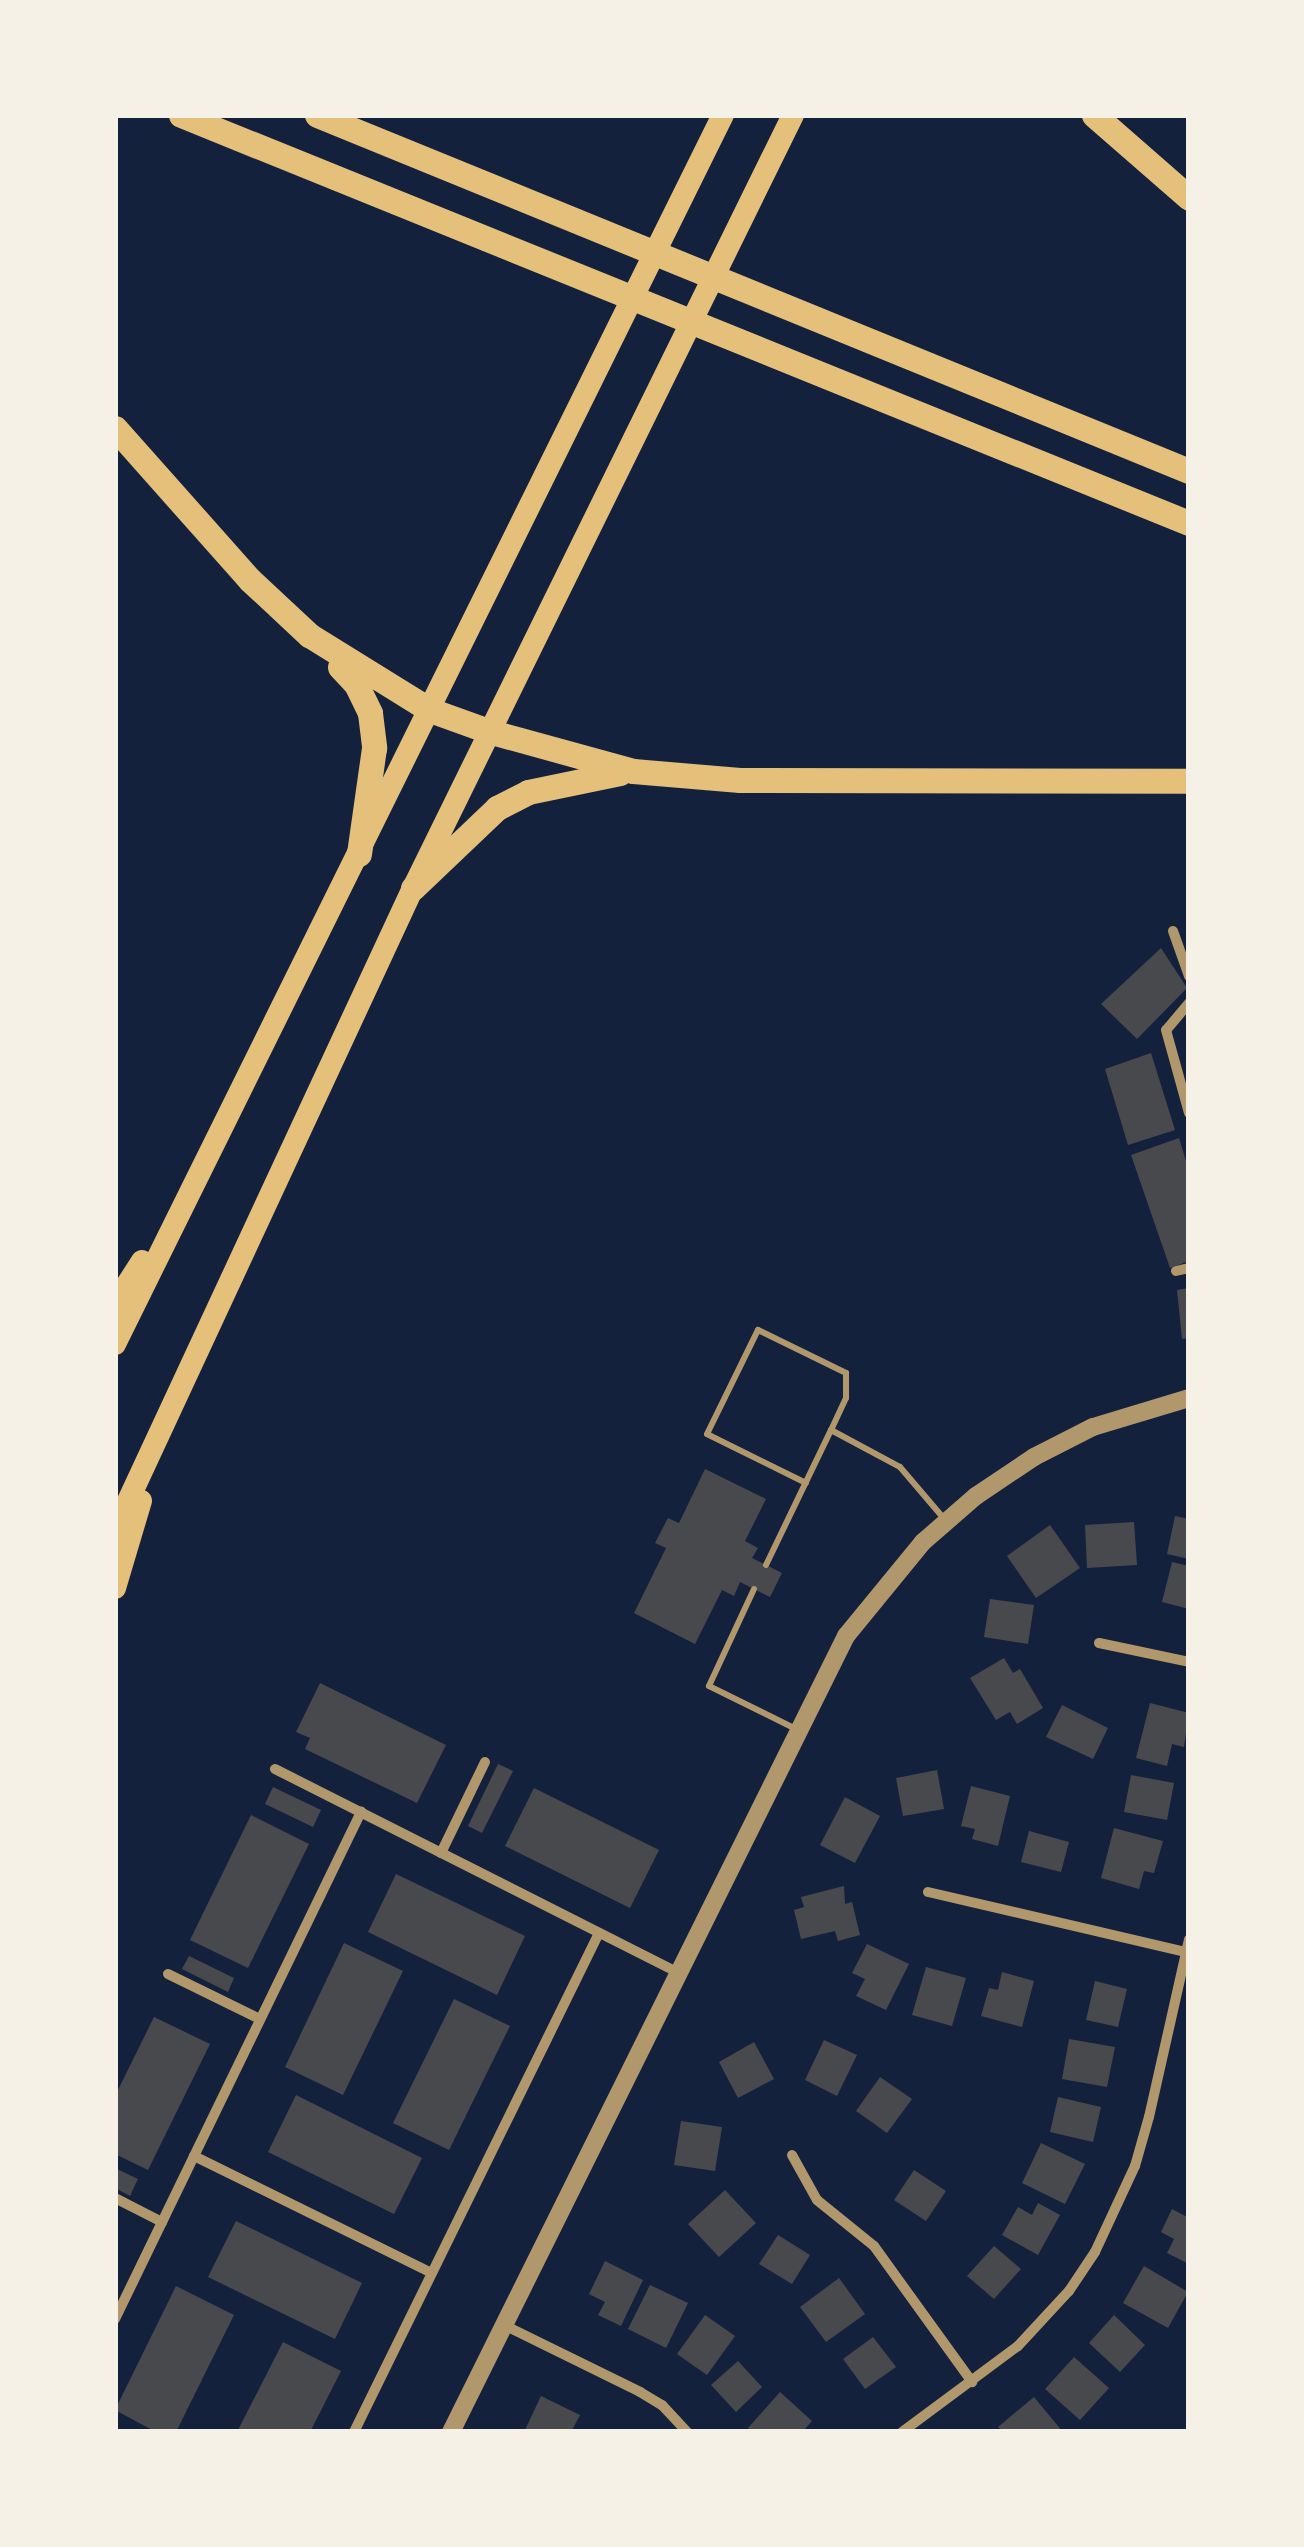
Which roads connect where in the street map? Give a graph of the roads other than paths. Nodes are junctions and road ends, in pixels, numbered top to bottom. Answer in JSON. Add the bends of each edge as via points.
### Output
{"nodes":[{"id":1,"x":181,"y":115,"type":"edge"},
{"id":2,"x":318,"y":115,"type":"edge"},
{"id":3,"x":723,"y":115,"type":"edge"},
{"id":4,"x":793,"y":115,"type":"edge"},
{"id":5,"x":1094,"y":115,"type":"edge"},
{"id":6,"x":1189,"y":198,"type":"edge"},
{"id":7,"x":115,"y":428,"type":"edge"},
{"id":8,"x":1189,"y":471,"type":"edge"},
{"id":9,"x":1189,"y":523,"type":"edge"},
{"id":10,"x":309,"y":634,"type":"junction"},
{"id":11,"x":430,"y":710,"type":"junction"},
{"id":12,"x":488,"y":731,"type":"junction"},
{"id":13,"x":633,"y":771,"type":"junction"},
{"id":14,"x":1189,"y":780,"type":"edge"},
{"id":15,"x":359,"y":854,"type":"junction"},
{"id":16,"x":413,"y":888,"type":"junction"},
{"id":17,"x":1173,"y":931,"type":"dead end"},
{"id":18,"x":1189,"y":976,"type":"edge"},
{"id":19,"x":1189,"y":1003,"type":"edge"},
{"id":20,"x":1189,"y":1114,"type":"edge"},
{"id":21,"x":199,"y":1174,"type":"junction"},
{"id":22,"x":1189,"y":1268,"type":"edge"},
{"id":23,"x":1176,"y":1271,"type":"dead end"},
{"id":24,"x":115,"y":1303,"type":"edge"},
{"id":25,"x":115,"y":1344,"type":"edge"},
{"id":26,"x":1189,"y":1398,"type":"edge"},
{"id":27,"x":832,"y":1430,"type":"junction"},
{"id":28,"x":157,"y":1445,"type":"junction"},
{"id":29,"x":806,"y":1483,"type":"junction"},
{"id":30,"x":946,"y":1522,"type":"junction"},
{"id":31,"x":115,"y":1530,"type":"edge"},
{"id":32,"x":766,"y":1565,"type":"dead end"},
{"id":33,"x":115,"y":1588,"type":"edge"},
{"id":34,"x":754,"y":1589,"type":"dead end"},
{"id":35,"x":1099,"y":1643,"type":"dead end"},
{"id":36,"x":1189,"y":1662,"type":"edge"},
{"id":37,"x":797,"y":1729,"type":"junction"},
{"id":38,"x":485,"y":1762,"type":"dead end"},
{"id":39,"x":275,"y":1769,"type":"dead end"},
{"id":40,"x":361,"y":1812,"type":"junction"},
{"id":41,"x":441,"y":1853,"type":"junction"},
{"id":42,"x":928,"y":1892,"type":"dead end"},
{"id":43,"x":599,"y":1933,"type":"junction"},
{"id":44,"x":1189,"y":1940,"type":"edge"},
{"id":45,"x":1186,"y":1952,"type":"junction"},
{"id":46,"x":677,"y":1972,"type":"junction"},
{"id":47,"x":168,"y":1974,"type":"dead end"},
{"id":48,"x":260,"y":2019,"type":"junction"},
{"id":49,"x":792,"y":2155,"type":"dead end"},
{"id":50,"x":194,"y":2156,"type":"junction"},
{"id":51,"x":115,"y":2198,"type":"edge"},
{"id":52,"x":162,"y":2222,"type":"junction"},
{"id":53,"x":430,"y":2272,"type":"junction"},
{"id":54,"x":115,"y":2319,"type":"edge"},
{"id":55,"x":504,"y":2325,"type":"junction"},
{"id":56,"x":972,"y":2382,"type":"junction"},
{"id":57,"x":354,"y":2432,"type":"edge"},
{"id":58,"x":451,"y":2432,"type":"edge"},
{"id":59,"x":687,"y":2432,"type":"edge"},
{"id":60,"x":902,"y":2432,"type":"edge"}],
"edges":[{"from":1,"to":9,"type":"highway"},
{"from":2,"to":8,"type":"highway"},
{"from":3,"to":11,"type":"highway"},
{"from":4,"to":12,"type":"highway"},
{"from":5,"to":6,"type":"highway"},
{"from":7,"to":10,"type":"highway","via":[[250,580]]},
{"from":10,"to":11,"type":"highway"},
{"from":10,"to":15,"type":"highway","via":[[356,684],[370,712],[374,748]]},
{"from":11,"to":12,"type":"highway"},
{"from":11,"to":15,"type":"highway"},
{"from":12,"to":13,"type":"highway"},
{"from":12,"to":16,"type":"highway"},
{"from":13,"to":14,"type":"highway","via":[[740,780]]},
{"from":13,"to":16,"type":"highway","via":[[528,792],[497,808]]},
{"from":15,"to":21,"type":"highway"},
{"from":16,"to":28,"type":"highway"},
{"from":17,"to":18,"type":"street"},
{"from":19,"to":20,"type":"street","via":[[1166,1030]]},
{"from":21,"to":24,"type":"highway"},
{"from":21,"to":25,"type":"highway"},
{"from":22,"to":23,"type":"street"},
{"from":26,"to":30,"type":"street","via":[[1093,1428],[1034,1458]]},
{"from":27,"to":29,"type":"lane"},
{"from":27,"to":29,"type":"lane","via":[[846,1398],[846,1373],[758,1330],[707,1434]]},
{"from":27,"to":30,"type":"lane","via":[[900,1467]]},
{"from":28,"to":31,"type":"highway"},
{"from":28,"to":33,"type":"highway"},
{"from":29,"to":32,"type":"lane"},
{"from":30,"to":37,"type":"street","via":[[846,1636]]},
{"from":34,"to":37,"type":"lane","via":[[709,1686]]},
{"from":35,"to":36,"type":"street"},
{"from":37,"to":46,"type":"street"},
{"from":38,"to":41,"type":"street"},
{"from":39,"to":40,"type":"street"},
{"from":40,"to":41,"type":"street"},
{"from":40,"to":48,"type":"street"},
{"from":41,"to":43,"type":"street"},
{"from":42,"to":45,"type":"street"},
{"from":43,"to":46,"type":"street"},
{"from":43,"to":53,"type":"street"},
{"from":44,"to":45,"type":"street"},
{"from":45,"to":56,"type":"street","via":[[1150,2117],[1118,2208],[1056,2306]]},
{"from":46,"to":55,"type":"street"},
{"from":47,"to":48,"type":"street"},
{"from":48,"to":50,"type":"street"},
{"from":49,"to":56,"type":"street","via":[[817,2200],[874,2246]]},
{"from":50,"to":52,"type":"street"},
{"from":50,"to":53,"type":"street"},
{"from":51,"to":52,"type":"street"},
{"from":52,"to":54,"type":"street"},
{"from":53,"to":57,"type":"street"},
{"from":55,"to":58,"type":"street"},
{"from":55,"to":59,"type":"street","via":[[640,2392]]},
{"from":56,"to":60,"type":"street"}]}
